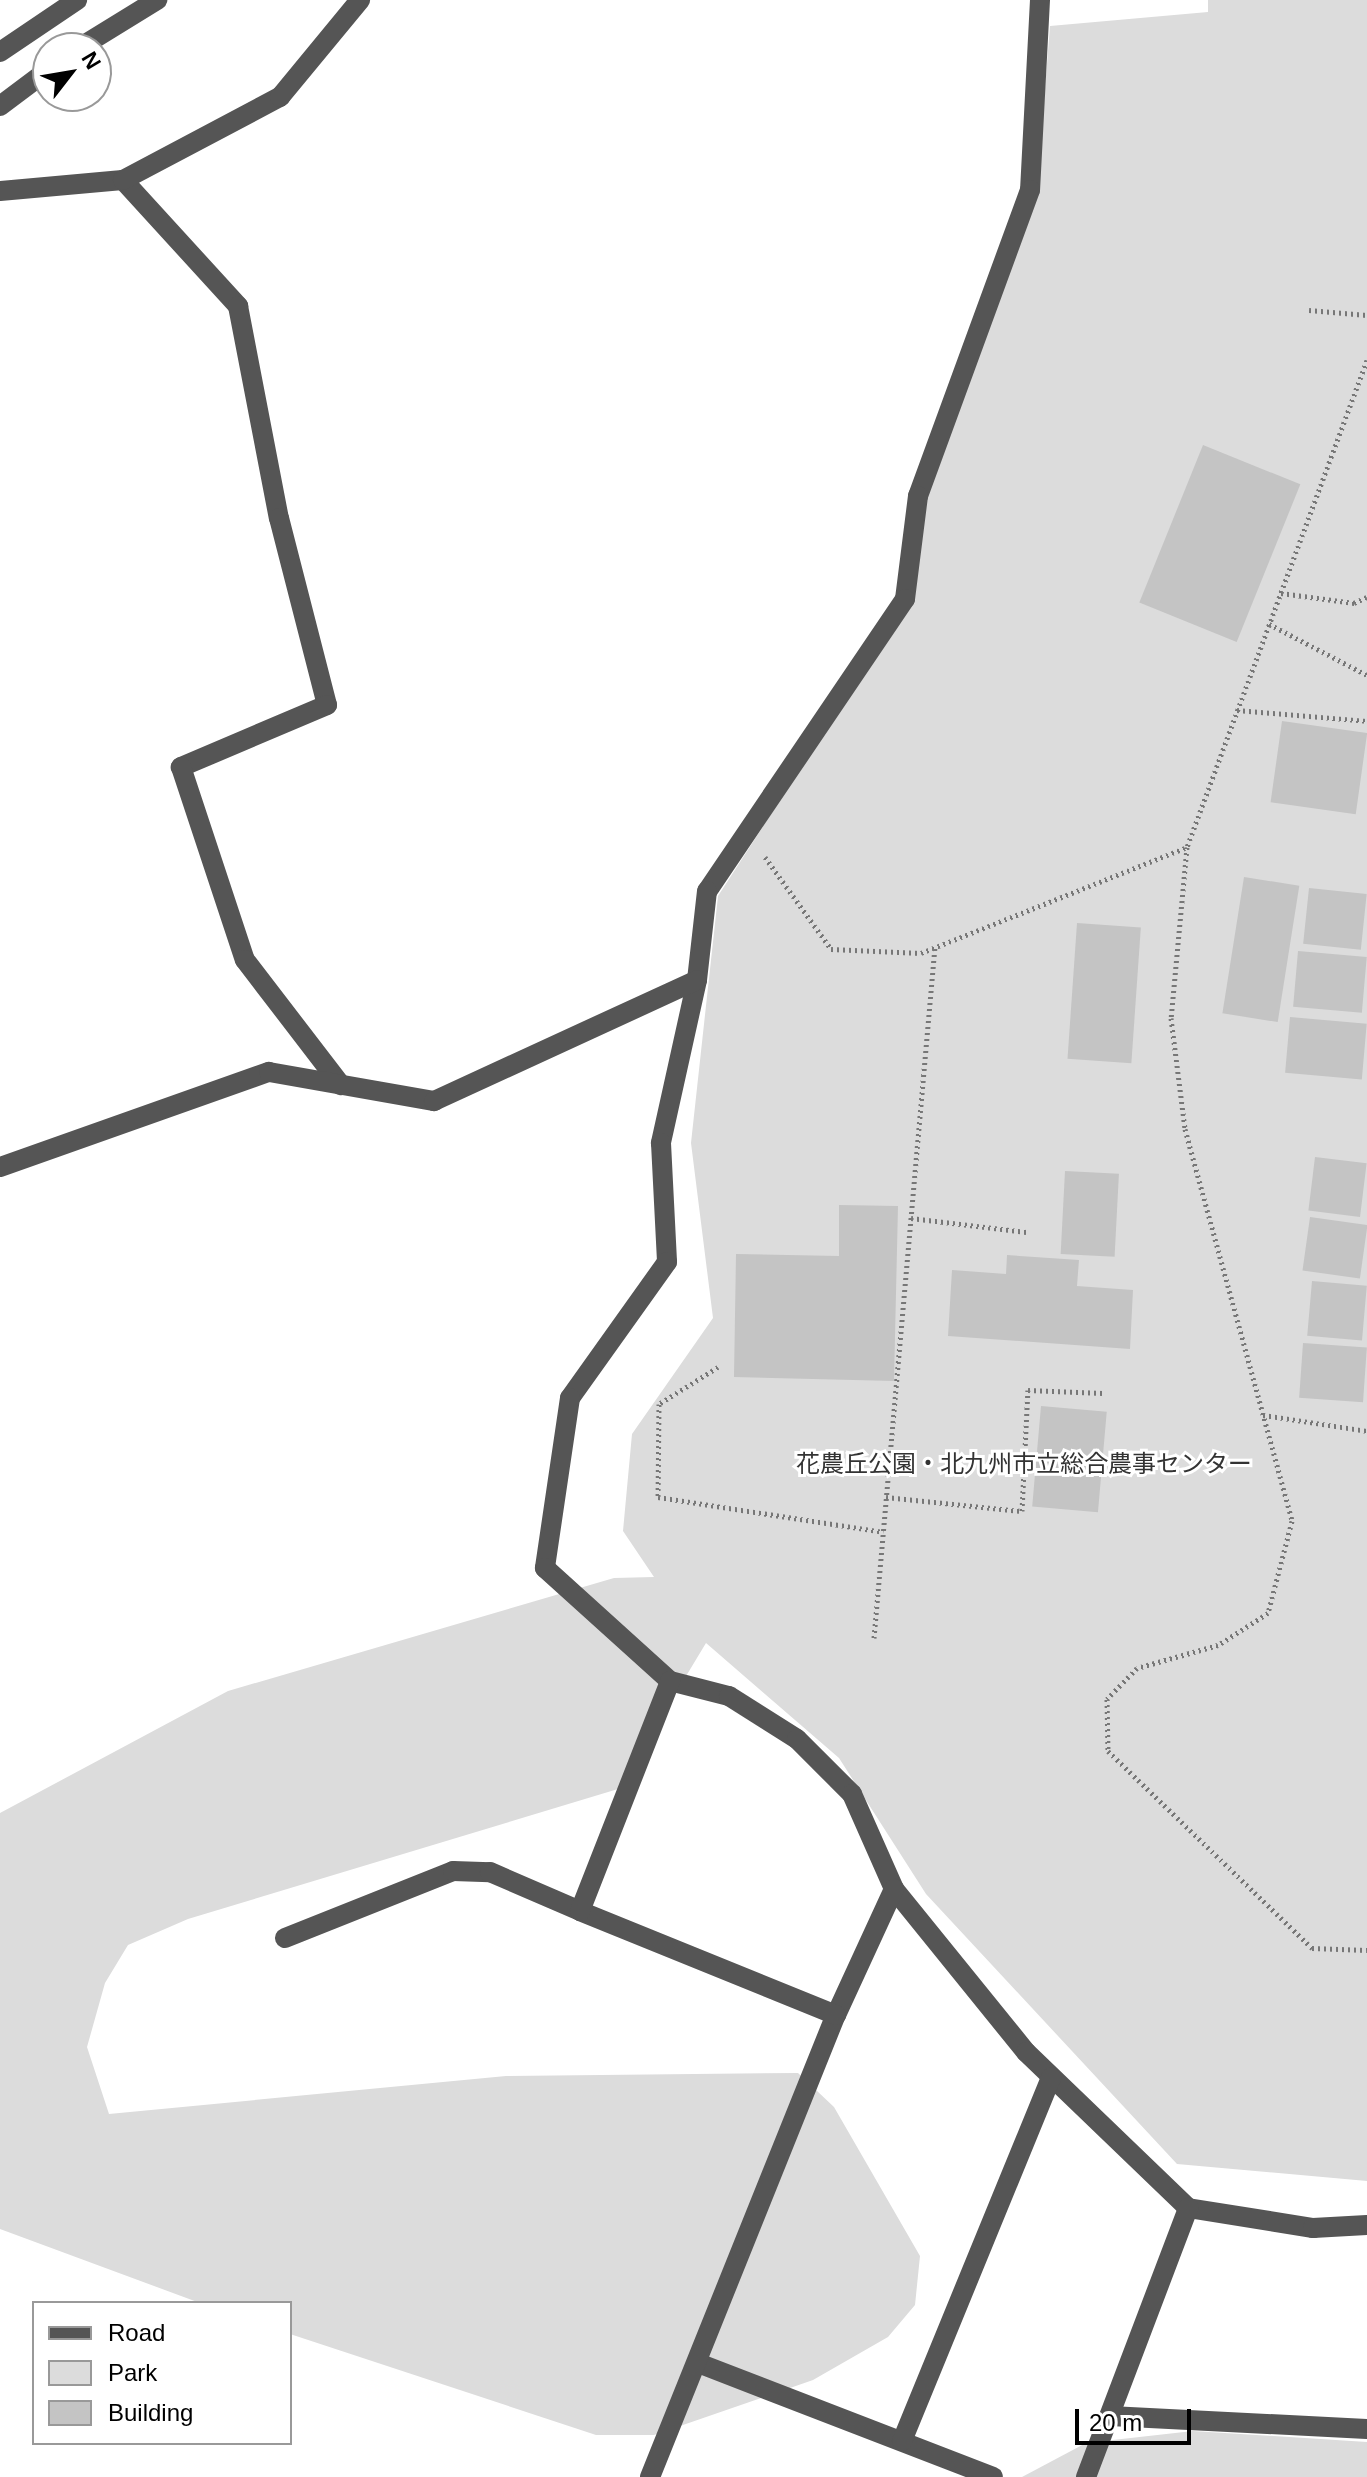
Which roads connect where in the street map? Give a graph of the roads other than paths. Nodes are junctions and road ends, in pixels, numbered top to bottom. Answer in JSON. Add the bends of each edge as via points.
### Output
{"nodes":[{"id":1,"x":77,"y":0,"type":"edge"},
{"id":2,"x":157,"y":0,"type":"edge"},
{"id":3,"x":360,"y":0,"type":"edge"},
{"id":4,"x":1040,"y":0,"type":"edge"},
{"id":5,"x":105,"y":32,"type":"edge"},
{"id":6,"x":0,"y":52,"type":"edge"},
{"id":7,"x":32,"y":82,"type":"edge"},
{"id":8,"x":0,"y":106,"type":"edge"},
{"id":9,"x":123,"y":180,"type":"junction"},
{"id":10,"x":0,"y":191,"type":"edge"},
{"id":11,"x":697,"y":980,"type":"junction"},
{"id":12,"x":341,"y":1085,"type":"junction"},
{"id":13,"x":0,"y":1167,"type":"edge"},
{"id":14,"x":670,"y":1681,"type":"junction"},
{"id":15,"x":894,"y":1889,"type":"junction"},
{"id":16,"x":580,"y":1911,"type":"junction"},
{"id":17,"x":285,"y":1938,"type":"dead end"},
{"id":18,"x":836,"y":2015,"type":"junction"},
{"id":19,"x":1051,"y":2077,"type":"junction"},
{"id":20,"x":1188,"y":2208,"type":"junction"},
{"id":21,"x":1367,"y":2225,"type":"edge"},
{"id":22,"x":698,"y":2363,"type":"junction"},
{"id":23,"x":1110,"y":2416,"type":"junction"},
{"id":24,"x":1367,"y":2429,"type":"edge"},
{"id":25,"x":902,"y":2441,"type":"junction"},
{"id":26,"x":650,"y":2477,"type":"edge"},
{"id":27,"x":993,"y":2477,"type":"edge"},
{"id":28,"x":1086,"y":2477,"type":"edge"}],
"edges":[{"from":1,"to":6,"type":"street"},
{"from":2,"to":5,"type":"street"},
{"from":3,"to":9,"type":"street","via":[[280,97]]},
{"from":4,"to":11,"type":"street","via":[[1030,190],[918,496],[905,599],[707,891]]},
{"from":7,"to":8,"type":"street"},
{"from":9,"to":10,"type":"street"},
{"from":9,"to":12,"type":"street","via":[[238,306],[279,518],[327,705],[181,767],[245,960]]},
{"from":11,"to":12,"type":"street","via":[[434,1101]]},
{"from":11,"to":14,"type":"street","via":[[661,1143],[667,1262],[570,1398],[545,1568]]},
{"from":12,"to":13,"type":"street","via":[[269,1072],[207,1088]]},
{"from":14,"to":15,"type":"street","via":[[729,1696],[797,1739],[852,1794]]},
{"from":14,"to":16,"type":"street"},
{"from":15,"to":18,"type":"street"},
{"from":15,"to":19,"type":"street"},
{"from":16,"to":17,"type":"street","via":[[490,1872],[453,1871]]},
{"from":16,"to":18,"type":"street"},
{"from":18,"to":22,"type":"street"},
{"from":19,"to":20,"type":"street"},
{"from":19,"to":25,"type":"street"},
{"from":20,"to":21,"type":"street","via":[[1313,2228]]},
{"from":20,"to":23,"type":"street"},
{"from":22,"to":25,"type":"street"},
{"from":22,"to":26,"type":"street"},
{"from":23,"to":24,"type":"street"},
{"from":23,"to":28,"type":"street"},
{"from":25,"to":27,"type":"street"}]}
